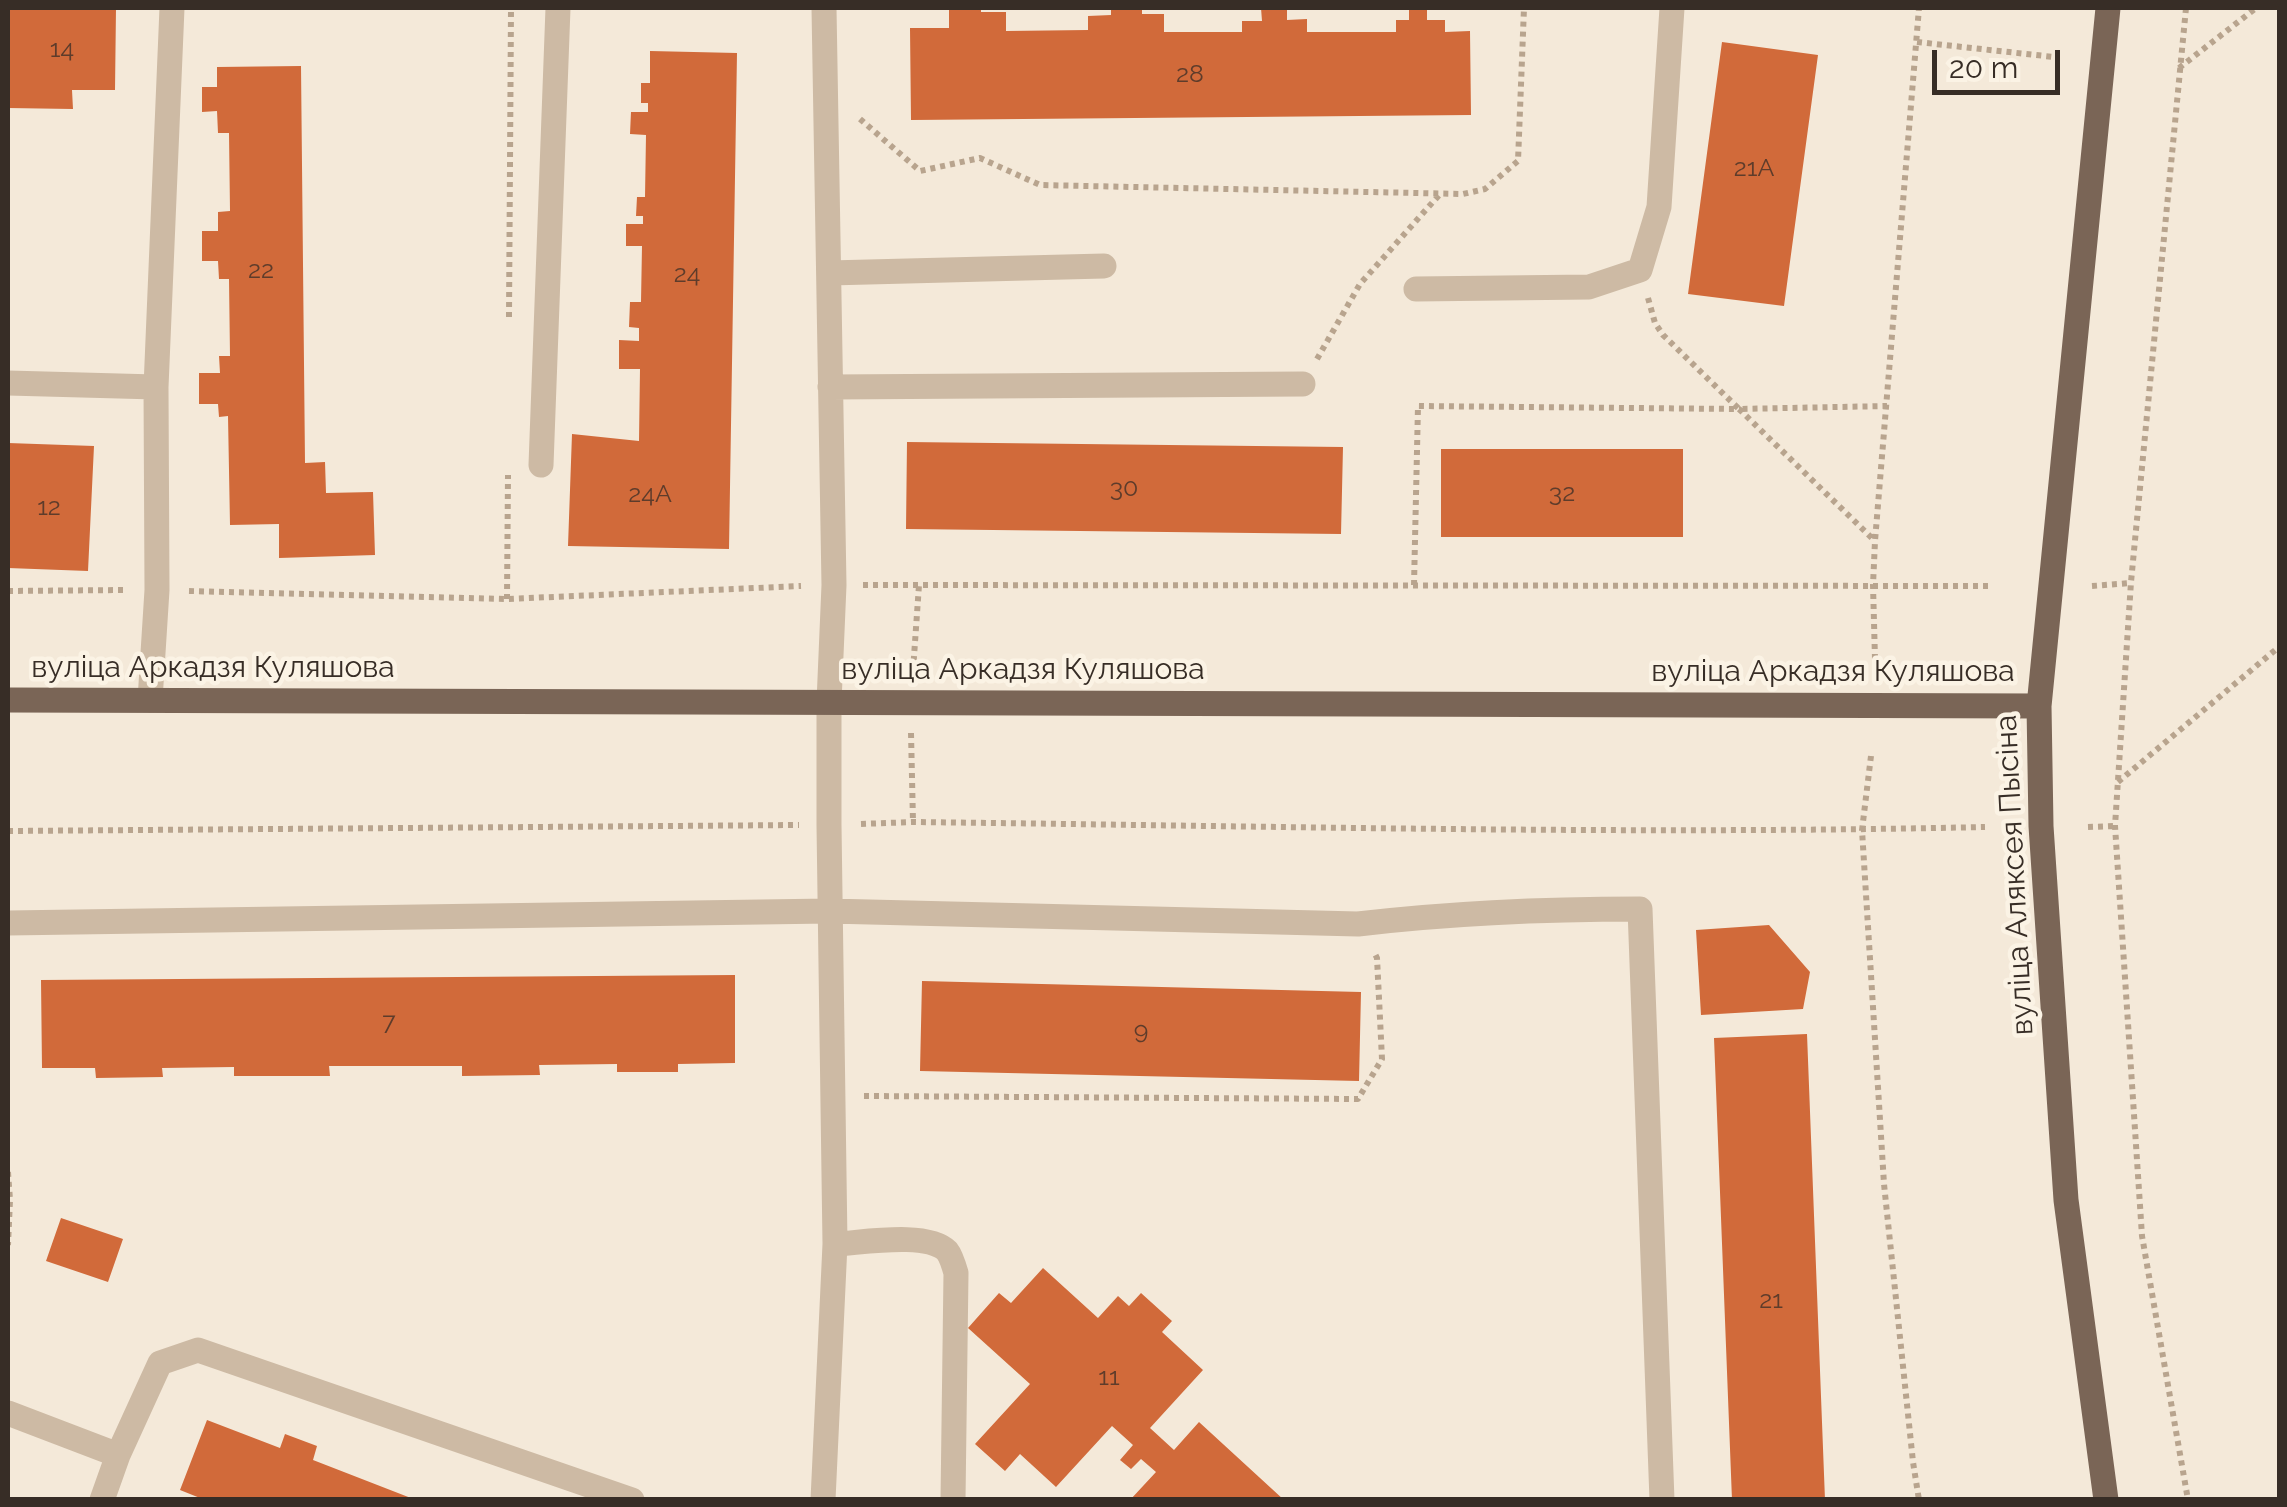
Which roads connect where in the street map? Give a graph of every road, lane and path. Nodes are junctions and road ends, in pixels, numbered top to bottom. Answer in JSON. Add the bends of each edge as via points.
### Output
{"nodes":[{"id":1,"x":172,"y":8,"type":"edge"},
{"id":2,"x":511,"y":8,"type":"edge"},
{"id":3,"x":558,"y":8,"type":"edge"},
{"id":4,"x":824,"y":8,"type":"edge"},
{"id":5,"x":1524,"y":8,"type":"edge"},
{"id":6,"x":1672,"y":8,"type":"edge"},
{"id":7,"x":1919,"y":8,"type":"edge"},
{"id":8,"x":2108,"y":8,"type":"edge"},
{"id":9,"x":2186,"y":8,"type":"edge"},
{"id":10,"x":2256,"y":8,"type":"edge"},
{"id":11,"x":1917,"y":42,"type":"junction"},
{"id":12,"x":2054,"y":58,"type":"dead end"},
{"id":13,"x":2179,"y":68,"type":"junction"},
{"id":14,"x":825,"y":88,"type":"junction"},
{"id":15,"x":1441,"y":193,"type":"junction"},
{"id":16,"x":1104,"y":266,"type":"dead end"},
{"id":17,"x":1640,"y":270,"type":"junction"},
{"id":18,"x":829,"y":273,"type":"junction"},
{"id":19,"x":1416,"y":290,"type":"dead end"},
{"id":20,"x":509,"y":323,"type":"dead end"},
{"id":21,"x":8,"y":383,"type":"edge"},
{"id":22,"x":1303,"y":384,"type":"joint"},
{"id":23,"x":156,"y":387,"type":"junction"},
{"id":24,"x":830,"y":387,"type":"junction"},
{"id":25,"x":1887,"y":406,"type":"junction"},
{"id":26,"x":1739,"y":409,"type":"junction"},
{"id":27,"x":508,"y":461,"type":"dead end"},
{"id":28,"x":541,"y":465,"type":"dead end"},
{"id":29,"x":1876,"y":540,"type":"junction"},
{"id":30,"x":2131,"y":582,"type":"junction"},
{"id":31,"x":834,"y":585,"type":"junction"},
{"id":32,"x":1414,"y":585,"type":"junction"},
{"id":33,"x":1872,"y":585,"type":"junction"},
{"id":34,"x":1993,"y":586,"type":"dead end"},
{"id":35,"x":2092,"y":586,"type":"dead end"},
{"id":36,"x":8,"y":590,"type":"edge"},
{"id":37,"x":157,"y":590,"type":"junction"},
{"id":38,"x":506,"y":598,"type":"junction"},
{"id":39,"x":2280,"y":646,"type":"edge"},
{"id":40,"x":1875,"y":659,"type":"dead end"},
{"id":41,"x":8,"y":700,"type":"edge"},
{"id":42,"x":150,"y":700,"type":"junction"},
{"id":43,"x":829,"y":702,"type":"junction"},
{"id":44,"x":2039,"y":706,"type":"junction"},
{"id":45,"x":1871,"y":756,"type":"dead end"},
{"id":46,"x":2117,"y":783,"type":"junction"},
{"id":47,"x":829,"y":825,"type":"junction"},
{"id":48,"x":2114,"y":826,"type":"junction"},
{"id":49,"x":1985,"y":827,"type":"dead end"},
{"id":50,"x":2088,"y":827,"type":"dead end"},
{"id":51,"x":1862,"y":830,"type":"junction"},
{"id":52,"x":8,"y":831,"type":"edge"},
{"id":53,"x":830,"y":911,"type":"junction"},
{"id":54,"x":8,"y":922,"type":"edge"},
{"id":55,"x":1358,"y":924,"type":"junction"},
{"id":56,"x":833,"y":1095,"type":"junction"},
{"id":57,"x":8,"y":1172,"type":"edge"},
{"id":58,"x":835,"y":1244,"type":"junction"},
{"id":59,"x":8,"y":1245,"type":"edge"},
{"id":60,"x":8,"y":1413,"type":"edge"},
{"id":61,"x":118,"y":1455,"type":"junction"},
{"id":62,"x":102,"y":1500,"type":"edge"},
{"id":63,"x":632,"y":1500,"type":"edge"},
{"id":64,"x":823,"y":1500,"type":"edge"},
{"id":65,"x":953,"y":1500,"type":"edge"},
{"id":66,"x":1662,"y":1500,"type":"edge"},
{"id":67,"x":1920,"y":1500,"type":"edge"},
{"id":68,"x":2106,"y":1500,"type":"edge"},
{"id":69,"x":2188,"y":1500,"type":"edge"}],
"edges":[{"from":1,"to":23,"type":"lane"},
{"from":2,"to":20,"type":"path"},
{"from":3,"to":28,"type":"lane"},
{"from":4,"to":14,"type":"lane"},
{"from":5,"to":15,"type":"path","via":[[1518,161],[1485,190]]},
{"from":6,"to":17,"type":"lane","via":[[1660,207]]},
{"from":7,"to":11,"type":"path"},
{"from":8,"to":44,"type":"main road","name":"вуліца Аляксея Пысіна"},
{"from":9,"to":13,"type":"path"},
{"from":10,"to":13,"type":"path"},
{"from":11,"to":12,"type":"path"},
{"from":11,"to":25,"type":"path"},
{"from":13,"to":30,"type":"path"},
{"from":14,"to":15,"type":"path","via":[[920,171],[980,158],[1040,185]]},
{"from":14,"to":18,"type":"lane"},
{"from":15,"to":22,"type":"path","via":[[1360,284]]},
{"from":16,"to":18,"type":"lane"},
{"from":17,"to":19,"type":"lane","via":[[1590,288]]},
{"from":17,"to":26,"type":"path","via":[[1663,335]]},
{"from":18,"to":24,"type":"lane"},
{"from":21,"to":23,"type":"lane"},
{"from":22,"to":24,"type":"lane"},
{"from":23,"to":37,"type":"lane"},
{"from":24,"to":31,"type":"lane"},
{"from":25,"to":26,"type":"path"},
{"from":25,"to":29,"type":"path"},
{"from":26,"to":29,"type":"path"},
{"from":26,"to":32,"type":"path","via":[[1418,406]]},
{"from":27,"to":38,"type":"path"},
{"from":29,"to":33,"type":"path"},
{"from":30,"to":35,"type":"path"},
{"from":30,"to":46,"type":"path"},
{"from":31,"to":32,"type":"path"},
{"from":31,"to":38,"type":"path"},
{"from":31,"to":43,"type":"lane"},
{"from":32,"to":33,"type":"path"},
{"from":33,"to":34,"type":"path"},
{"from":33,"to":40,"type":"path"},
{"from":36,"to":37,"type":"path"},
{"from":37,"to":38,"type":"path"},
{"from":37,"to":42,"type":"lane"},
{"from":39,"to":46,"type":"path"},
{"from":41,"to":42,"type":"main road","name":"вуліца Аркадзя Куляшова"},
{"from":42,"to":43,"type":"main road","name":"вуліца Аркадзя Куляшова"},
{"from":43,"to":44,"type":"main road","name":"вуліца Аркадзя Куляшова"},
{"from":43,"to":47,"type":"lane"},
{"from":44,"to":68,"type":"main road","name":"вуліца Аляксея Пысіна","via":[[2066,1200]]},
{"from":45,"to":51,"type":"path"},
{"from":46,"to":48,"type":"path"},
{"from":47,"to":51,"type":"path"},
{"from":47,"to":52,"type":"path"},
{"from":47,"to":53,"type":"lane"},
{"from":48,"to":50,"type":"path"},
{"from":48,"to":69,"type":"path","via":[[2142,1236]]},
{"from":49,"to":51,"type":"path"},
{"from":51,"to":67,"type":"path","via":[[1884,1184]]},
{"from":53,"to":54,"type":"lane"},
{"from":53,"to":55,"type":"lane"},
{"from":53,"to":56,"type":"lane"},
{"from":55,"to":56,"type":"path","via":[[1377,958],[1382,1059],[1358,1098]]},
{"from":55,"to":66,"type":"lane","via":[[1541,909],[1640,909]]},
{"from":56,"to":58,"type":"lane"},
{"from":57,"to":59,"type":"path"},
{"from":58,"to":64,"type":"lane"},
{"from":58,"to":65,"type":"lane","via":[[918,1241],[948,1252],[956,1273]]},
{"from":60,"to":61,"type":"lane"},
{"from":61,"to":62,"type":"lane"},
{"from":61,"to":63,"type":"lane","via":[[160,1362],[198,1350]]}]}
